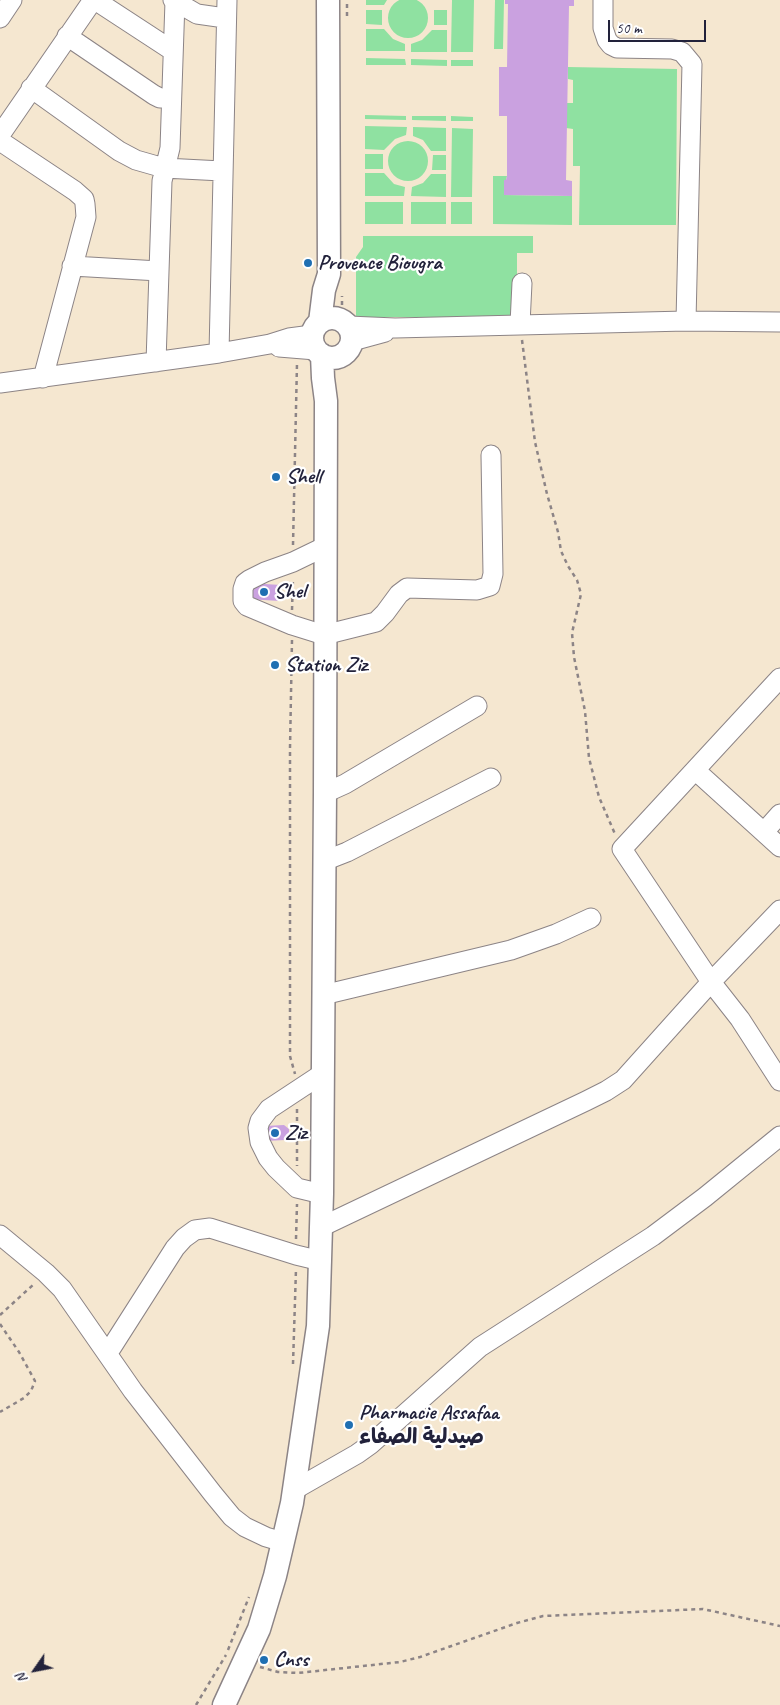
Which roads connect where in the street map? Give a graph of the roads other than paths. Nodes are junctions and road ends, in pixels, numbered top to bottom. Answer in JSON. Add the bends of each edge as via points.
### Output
{"nodes":[{"id":1,"x":12,"y":0,"type":"edge"},
{"id":2,"x":94,"y":0,"type":"edge"},
{"id":3,"x":328,"y":0,"type":"edge"},
{"id":4,"x":603,"y":0,"type":"edge"},
{"id":5,"x":174,"y":1,"type":"edge"},
{"id":6,"x":226,"y":9,"type":"edge"},
{"id":7,"x":0,"y":18,"type":"edge"},
{"id":8,"x":67,"y":36,"type":"junction"},
{"id":9,"x":173,"y":51,"type":"junction"},
{"id":10,"x":31,"y":88,"type":"junction"},
{"id":11,"x":171,"y":98,"type":"junction"},
{"id":12,"x":0,"y":135,"type":"edge"},
{"id":13,"x":0,"y":141,"type":"edge"},
{"id":14,"x":164,"y":168,"type":"junction"},
{"id":15,"x":222,"y":171,"type":"junction"},
{"id":16,"x":72,"y":266,"type":"junction"},
{"id":17,"x":159,"y":271,"type":"junction"},
{"id":18,"x":522,"y":282,"type":"dead end"},
{"id":19,"x":686,"y":321,"type":"junction"},
{"id":20,"x":780,"y":322,"type":"edge"},
{"id":21,"x":520,"y":324,"type":"junction"},
{"id":22,"x":327,"y":339,"type":"junction"},
{"id":23,"x":219,"y":353,"type":"junction"},
{"id":24,"x":156,"y":362,"type":"junction"},
{"id":25,"x":43,"y":378,"type":"junction"},
{"id":26,"x":0,"y":383,"type":"edge"},
{"id":27,"x":491,"y":455,"type":"dead end"},
{"id":28,"x":324,"y":548,"type":"junction"},
{"id":29,"x":324,"y":635,"type":"junction"},
{"id":30,"x":780,"y":678,"type":"edge"},
{"id":31,"x":477,"y":706,"type":"dead end"},
{"id":32,"x":695,"y":770,"type":"junction"},
{"id":33,"x":491,"y":778,"type":"dead end"},
{"id":34,"x":325,"y":794,"type":"junction"},
{"id":35,"x":780,"y":814,"type":"edge"},
{"id":36,"x":764,"y":832,"type":"junction"},
{"id":37,"x":780,"y":847,"type":"edge"},
{"id":38,"x":324,"y":861,"type":"junction"},
{"id":39,"x":780,"y":910,"type":"edge"},
{"id":40,"x":591,"y":918,"type":"dead end"},
{"id":41,"x":711,"y":982,"type":"junction"},
{"id":42,"x":323,"y":995,"type":"junction"},
{"id":43,"x":322,"y":1074,"type":"junction"},
{"id":44,"x":780,"y":1081,"type":"edge"},
{"id":45,"x":780,"y":1136,"type":"edge"},
{"id":46,"x":322,"y":1194,"type":"junction"},
{"id":47,"x":321,"y":1228,"type":"junction"},
{"id":48,"x":0,"y":1234,"type":"edge"},
{"id":49,"x":321,"y":1261,"type":"junction"},
{"id":50,"x":108,"y":1353,"type":"junction"},
{"id":51,"x":294,"y":1490,"type":"junction"},
{"id":52,"x":283,"y":1542,"type":"junction"},
{"id":53,"x":224,"y":1705,"type":"edge"}],
"edges":[{"from":1,"to":7,"type":"street"},
{"from":2,"to":8,"type":"street"},
{"from":2,"to":9,"type":"street"},
{"from":3,"to":22,"type":"main road","via":[[329,274],[337,296]]},
{"from":4,"to":19,"type":"street","via":[[603,28],[611,45],[617,48],[672,49],[682,52],[692,64]]},
{"from":5,"to":6,"type":"street","via":[[197,14]]},
{"from":5,"to":9,"type":"street"},
{"from":6,"to":15,"type":"street"},
{"from":8,"to":10,"type":"street"},
{"from":8,"to":11,"type":"street","via":[[154,95]]},
{"from":9,"to":11,"type":"street"},
{"from":10,"to":12,"type":"street"},
{"from":10,"to":14,"type":"street","via":[[129,157]]},
{"from":11,"to":14,"type":"street","via":[[170,148]]},
{"from":13,"to":16,"type":"street","via":[[84,199],[86,216]]},
{"from":14,"to":15,"type":"street"},
{"from":14,"to":17,"type":"street"},
{"from":15,"to":23,"type":"street"},
{"from":16,"to":17,"type":"street"},
{"from":16,"to":25,"type":"street"},
{"from":17,"to":24,"type":"street"},
{"from":18,"to":21,"type":"street"},
{"from":19,"to":20,"type":"street"},
{"from":19,"to":21,"type":"street"},
{"from":21,"to":22,"type":"street","via":[[395,328],[373,336]]},
{"from":22,"to":23,"type":"street","via":[[289,338]]},
{"from":22,"to":28,"type":"main road","via":[[322,378],[326,401]]},
{"from":23,"to":24,"type":"street"},
{"from":24,"to":25,"type":"street"},
{"from":25,"to":26,"type":"street"},
{"from":27,"to":29,"type":"street","via":[[493,574],[490,586],[478,590],[407,588],[376,622]]},
{"from":28,"to":29,"type":"main road"},
{"from":28,"to":29,"type":"street","via":[[250,580],[245,583],[242,596],[247,606]]},
{"from":29,"to":34,"type":"main road"},
{"from":30,"to":32,"type":"street"},
{"from":31,"to":34,"type":"street"},
{"from":32,"to":36,"type":"street"},
{"from":32,"to":41,"type":"street","via":[[622,849]]},
{"from":33,"to":38,"type":"street"},
{"from":34,"to":38,"type":"main road"},
{"from":35,"to":36,"type":"street"},
{"from":36,"to":37,"type":"street"},
{"from":38,"to":42,"type":"main road"},
{"from":39,"to":41,"type":"street"},
{"from":40,"to":42,"type":"street","via":[[511,950]]},
{"from":41,"to":44,"type":"street","via":[[740,1019]]},
{"from":41,"to":47,"type":"street","via":[[640,1063],[606,1091]]},
{"from":42,"to":43,"type":"main road"},
{"from":43,"to":46,"type":"main road"},
{"from":43,"to":46,"type":"street","via":[[270,1109],[258,1128],[260,1142],[276,1168],[297,1188]]},
{"from":45,"to":51,"type":"street","via":[[653,1236],[480,1347],[357,1454]]},
{"from":46,"to":47,"type":"main road"},
{"from":47,"to":49,"type":"main road"},
{"from":48,"to":50,"type":"street","via":[[46,1273],[73,1302]]},
{"from":49,"to":50,"type":"street","via":[[210,1228],[195,1230],[175,1248]]},
{"from":49,"to":51,"type":"main road","via":[[318,1326]]},
{"from":50,"to":52,"type":"street","via":[[232,1517],[244,1527]]},
{"from":51,"to":52,"type":"main road"},
{"from":52,"to":53,"type":"main road","via":[[259,1628]]}]}
